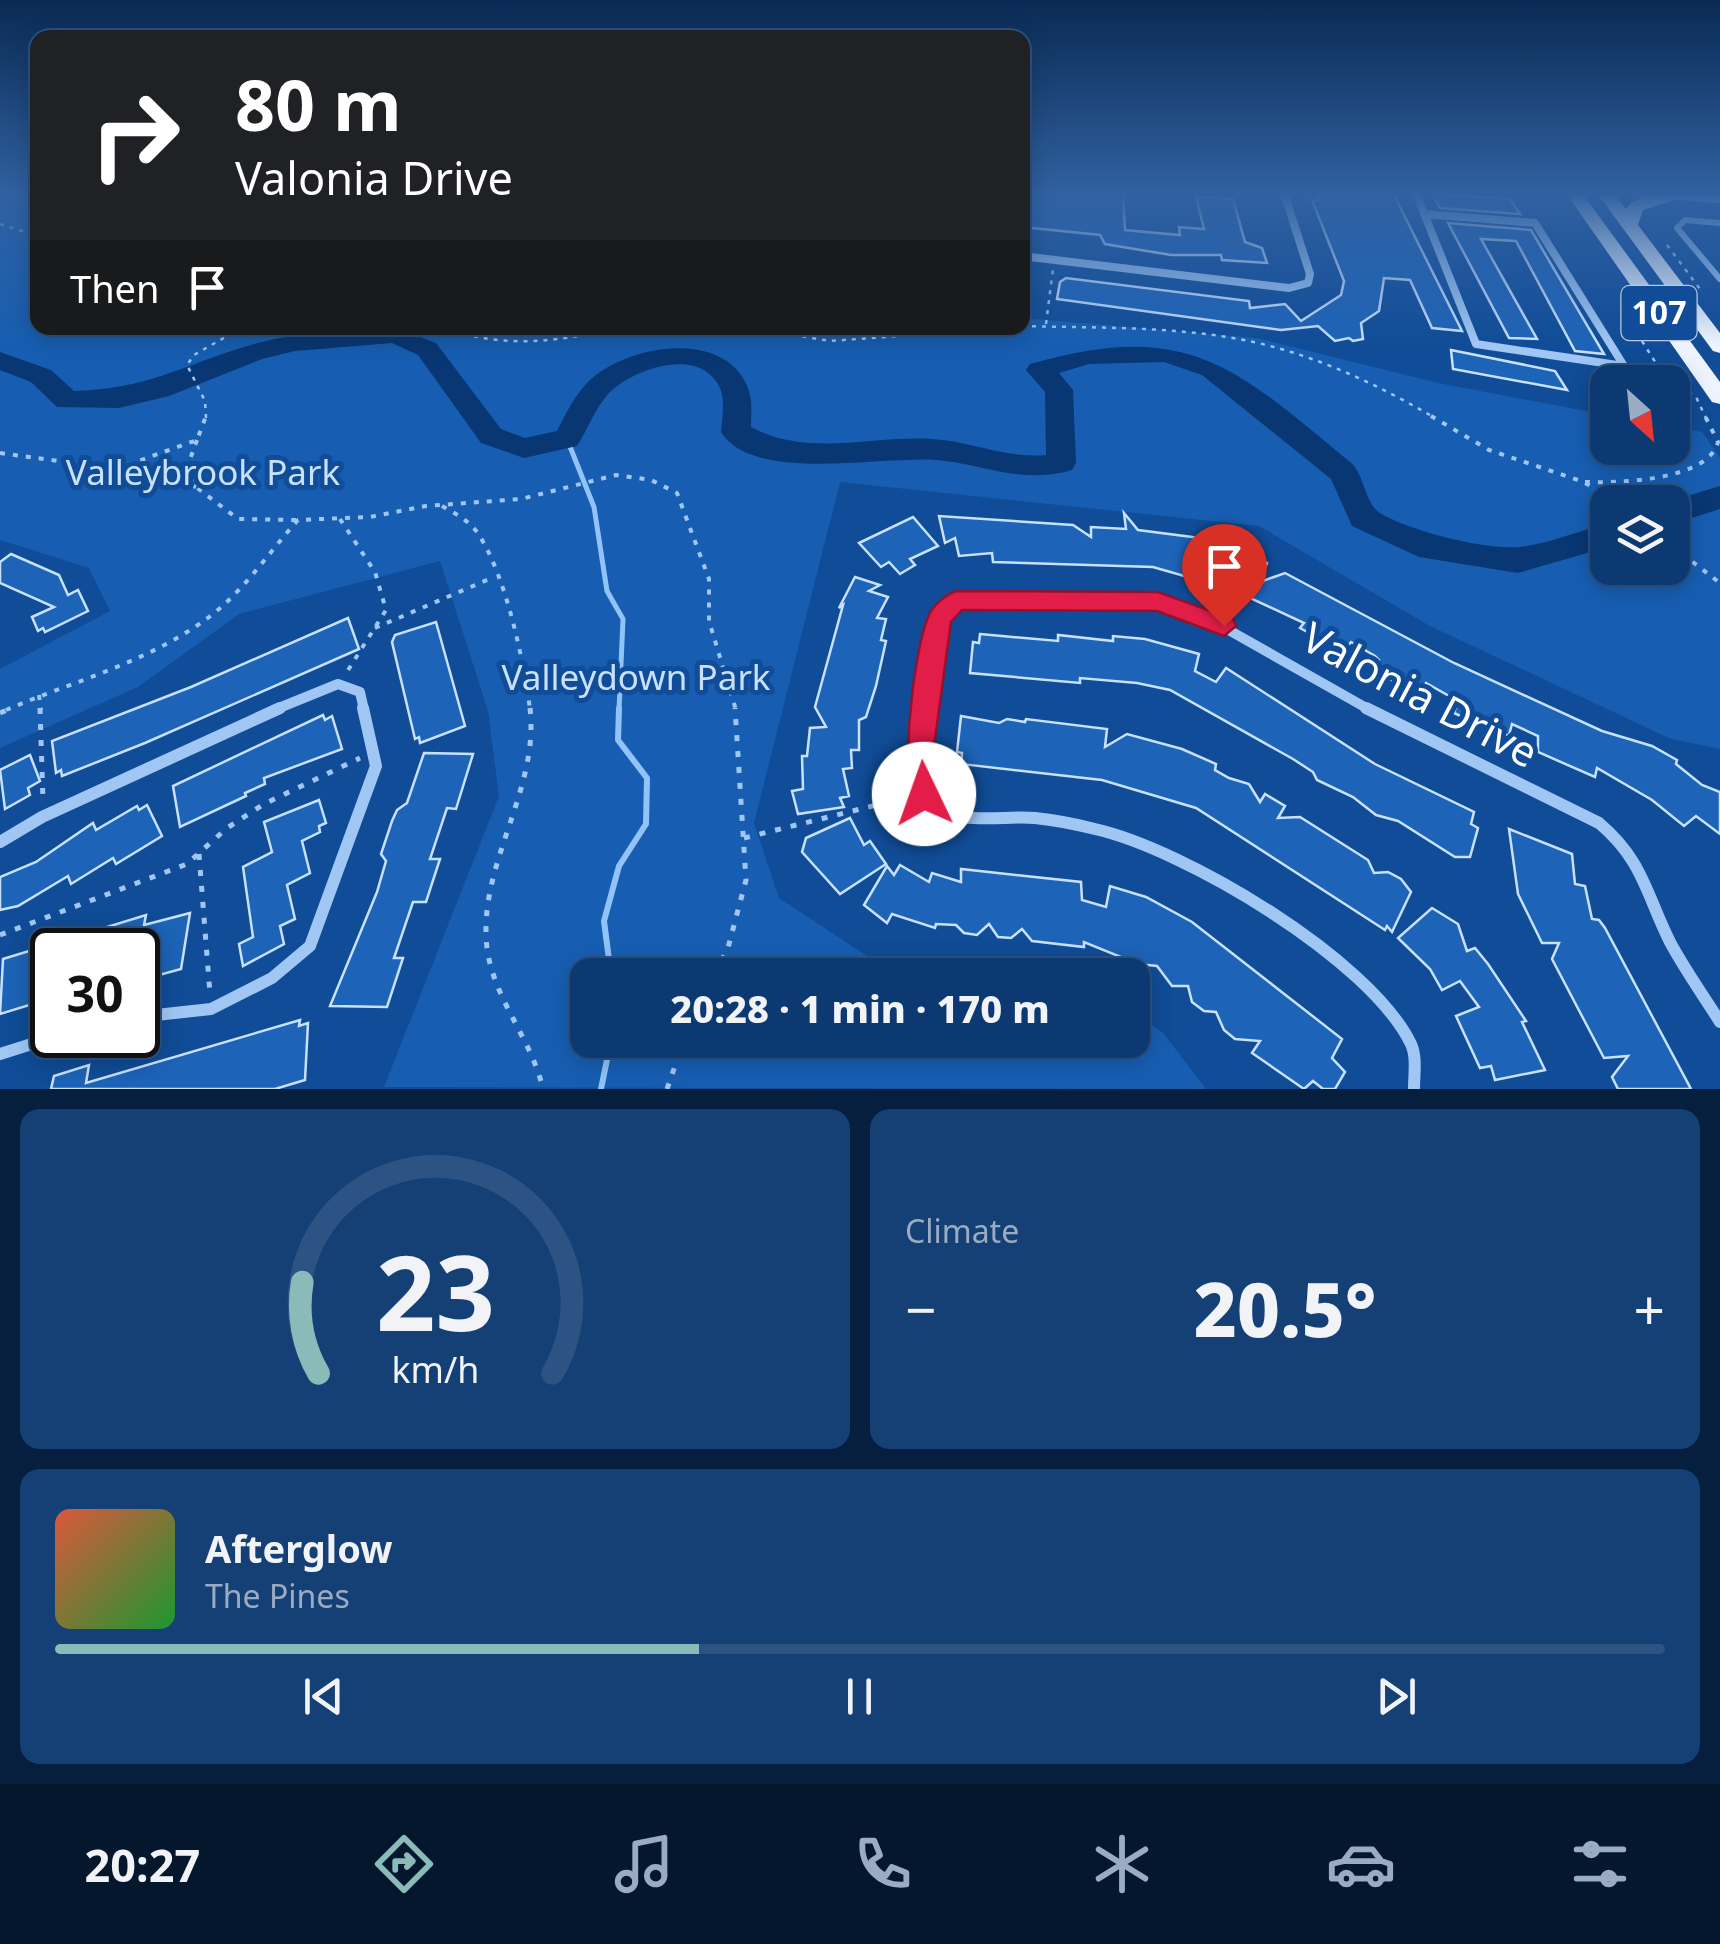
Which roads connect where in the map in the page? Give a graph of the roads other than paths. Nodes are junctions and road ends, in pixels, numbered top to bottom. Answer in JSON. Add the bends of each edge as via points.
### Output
{"nodes":[{"id":1,"x":1300,"y":244,"type":"edge"},
{"id":2,"x":1437,"y":244,"type":"edge"},
{"id":3,"x":1548,"y":244,"type":"edge"},
{"id":4,"x":1610,"y":244,"type":"edge"},
{"id":5,"x":1642,"y":244,"type":"edge"},
{"id":6,"x":1690,"y":244,"type":"edge"},
{"id":7,"x":1030,"y":256,"type":"edge"},
{"id":8,"x":1720,"y":279,"type":"edge"},
{"id":9,"x":1720,"y":346,"type":"edge"},
{"id":10,"x":1720,"y":397,"type":"edge"},
{"id":11,"x":0,"y":842,"type":"edge"},
{"id":12,"x":160,"y":1014,"type":"edge"},
{"id":13,"x":1720,"y":1022,"type":"edge"},
{"id":14,"x":30,"y":1044,"type":"edge"},
{"id":15,"x":0,"y":1054,"type":"edge"},
{"id":16,"x":1414,"y":1089,"type":"edge"}],
"edges":[{"from":1,"to":7,"type":"street","via":[[1308,284],[1289,288]]},
{"from":2,"to":3,"type":"street","via":[[1476,344],[1624,366]]},
{"from":4,"to":10,"type":"main road","number":"107"},
{"from":5,"to":9,"type":"main road","number":"107"},
{"from":6,"to":8,"type":"lane"},
{"from":11,"to":12,"type":"street","via":[[229,729],[338,684],[360,692],[376,766],[310,946],[272,978],[211,1008]]},
{"from":13,"to":16,"type":"street","name":"Valonia Drive","via":[[1666,934],[1645,870],[1599,823],[1419,738],[1202,614],[1158,602],[956,600],[939,618],[918,761],[932,804],[952,813],[1036,818],[1136,839],[1193,864],[1341,966],[1394,1016],[1413,1046]]},
{"from":14,"to":15,"type":"street"}]}
